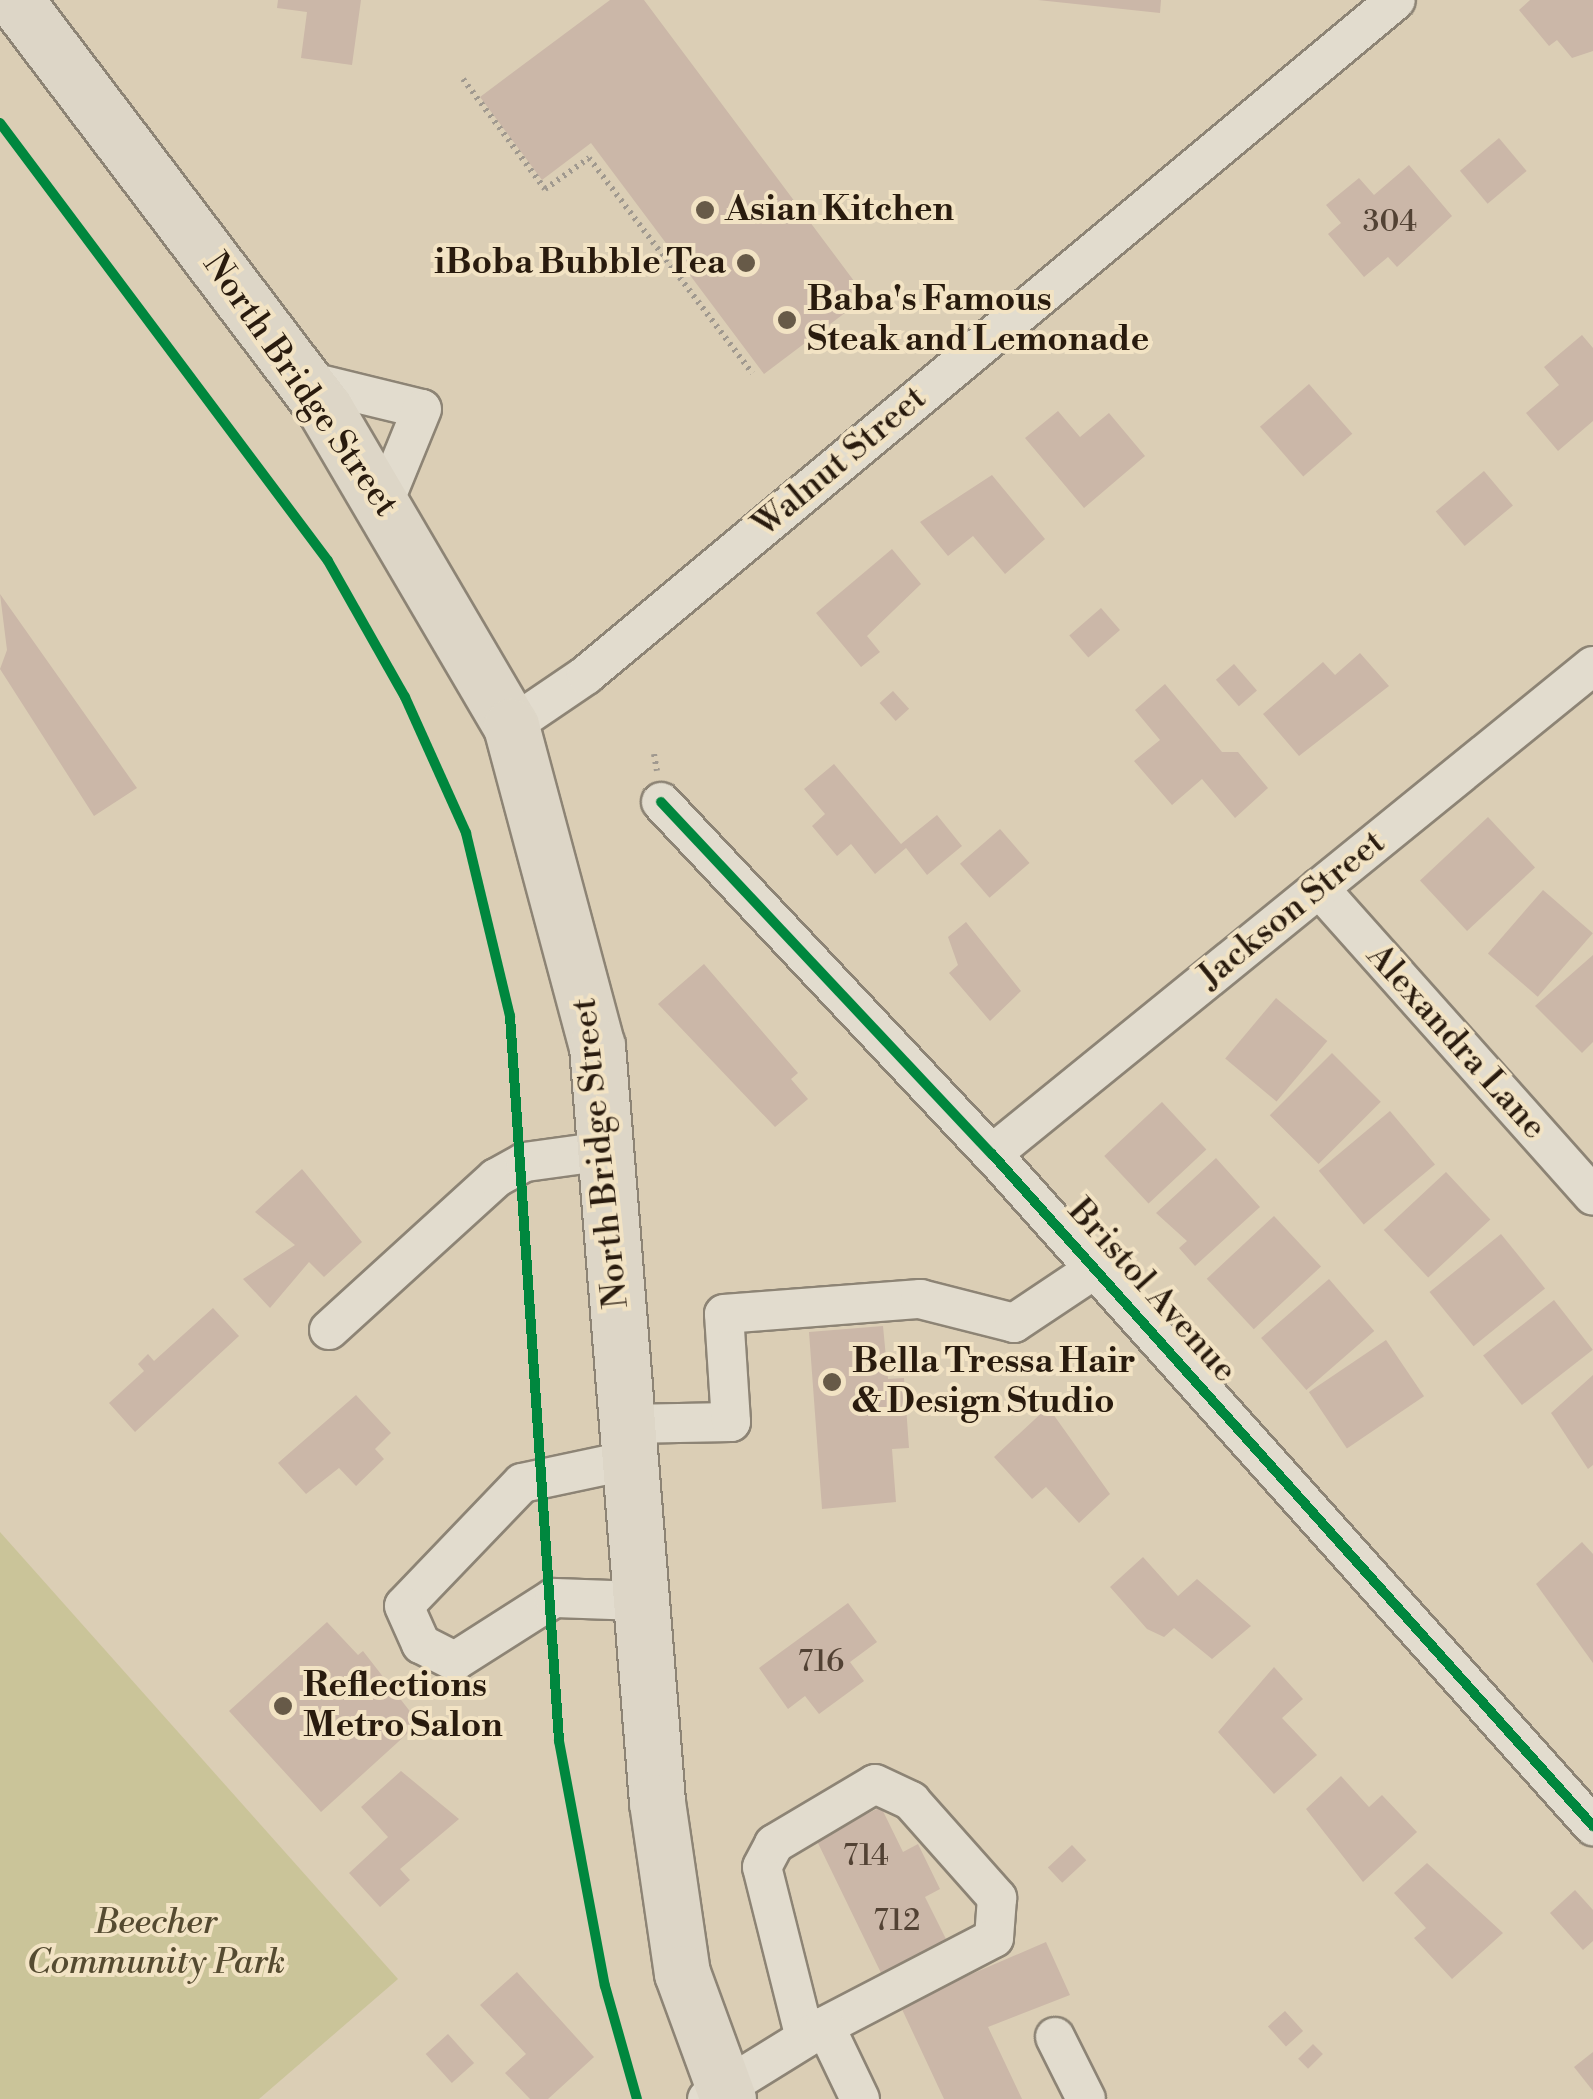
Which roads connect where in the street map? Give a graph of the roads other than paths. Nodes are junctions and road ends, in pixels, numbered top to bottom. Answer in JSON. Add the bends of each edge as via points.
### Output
{"nodes":[{"id":1,"x":16,"y":0,"type":"edge"},
{"id":2,"x":1396,"y":0,"type":"edge"},
{"id":3,"x":303,"y":380,"type":"junction"},
{"id":4,"x":384,"y":502,"type":"junction"},
{"id":5,"x":1593,"y":666,"type":"edge"},
{"id":6,"x":512,"y":726,"type":"junction"},
{"id":7,"x":661,"y":802,"type":"dead end"},
{"id":8,"x":1319,"y":888,"type":"junction"},
{"id":9,"x":605,"y":1151,"type":"junction"},
{"id":10,"x":992,"y":1154,"type":"junction"},
{"id":11,"x":1593,"y":1196,"type":"edge"},
{"id":12,"x":1095,"y":1269,"type":"junction"},
{"id":13,"x":329,"y":1330,"type":"dead end"},
{"id":14,"x":628,"y":1442,"type":"junction"},
{"id":15,"x":641,"y":1601,"type":"junction"},
{"id":16,"x":1593,"y":1826,"type":"edge"},
{"id":17,"x":815,"y":2032,"type":"junction"},
{"id":18,"x":1055,"y":2037,"type":"dead end"},
{"id":19,"x":719,"y":2095,"type":"edge"},
{"id":20,"x":860,"y":2099,"type":"edge"},
{"id":21,"x":1086,"y":2099,"type":"edge"}],
"edges":[{"from":1,"to":3,"type":"highway","name":"North Bridge Street"},
{"from":2,"to":6,"type":"street","name":"Walnut Street","via":[[586,674]]},
{"from":3,"to":4,"type":"highway","name":"North Bridge Street"},
{"from":3,"to":4,"type":"street","via":[[422,409]]},
{"from":4,"to":6,"type":"highway","name":"North Bridge Street"},
{"from":5,"to":8,"type":"street","name":"Jackson Street"},
{"from":6,"to":9,"type":"highway","name":"North Bridge Street","via":[[597,1046]]},
{"from":7,"to":10,"type":"street","name":"Bristol Avenue"},
{"from":8,"to":10,"type":"street","name":"Jackson Street"},
{"from":8,"to":11,"type":"street","name":"Alexandra Lane"},
{"from":9,"to":13,"type":"street","via":[[525,1162],[496,1178]]},
{"from":9,"to":14,"type":"highway","name":"North Bridge Street"},
{"from":10,"to":12,"type":"street","name":"Bristol Avenue"},
{"from":12,"to":14,"type":"street","via":[[1014,1323],[920,1299],[724,1314],[731,1422]]},
{"from":12,"to":16,"type":"street","name":"Bristol Avenue"},
{"from":14,"to":15,"type":"highway","name":"North Bridge Street"},
{"from":14,"to":15,"type":"street","via":[[522,1482],[404,1606],[421,1644],[455,1661],[554,1598]]},
{"from":15,"to":19,"type":"highway","name":"North Bridge Street","via":[[682,1973]]},
{"from":17,"to":17,"type":"street","via":[[762,1867],[774,1844],[875,1784],[911,1800],[997,1898],[994,1938]]},
{"from":17,"to":19,"type":"street"},
{"from":17,"to":20,"type":"street"},
{"from":18,"to":21,"type":"street"}]}
